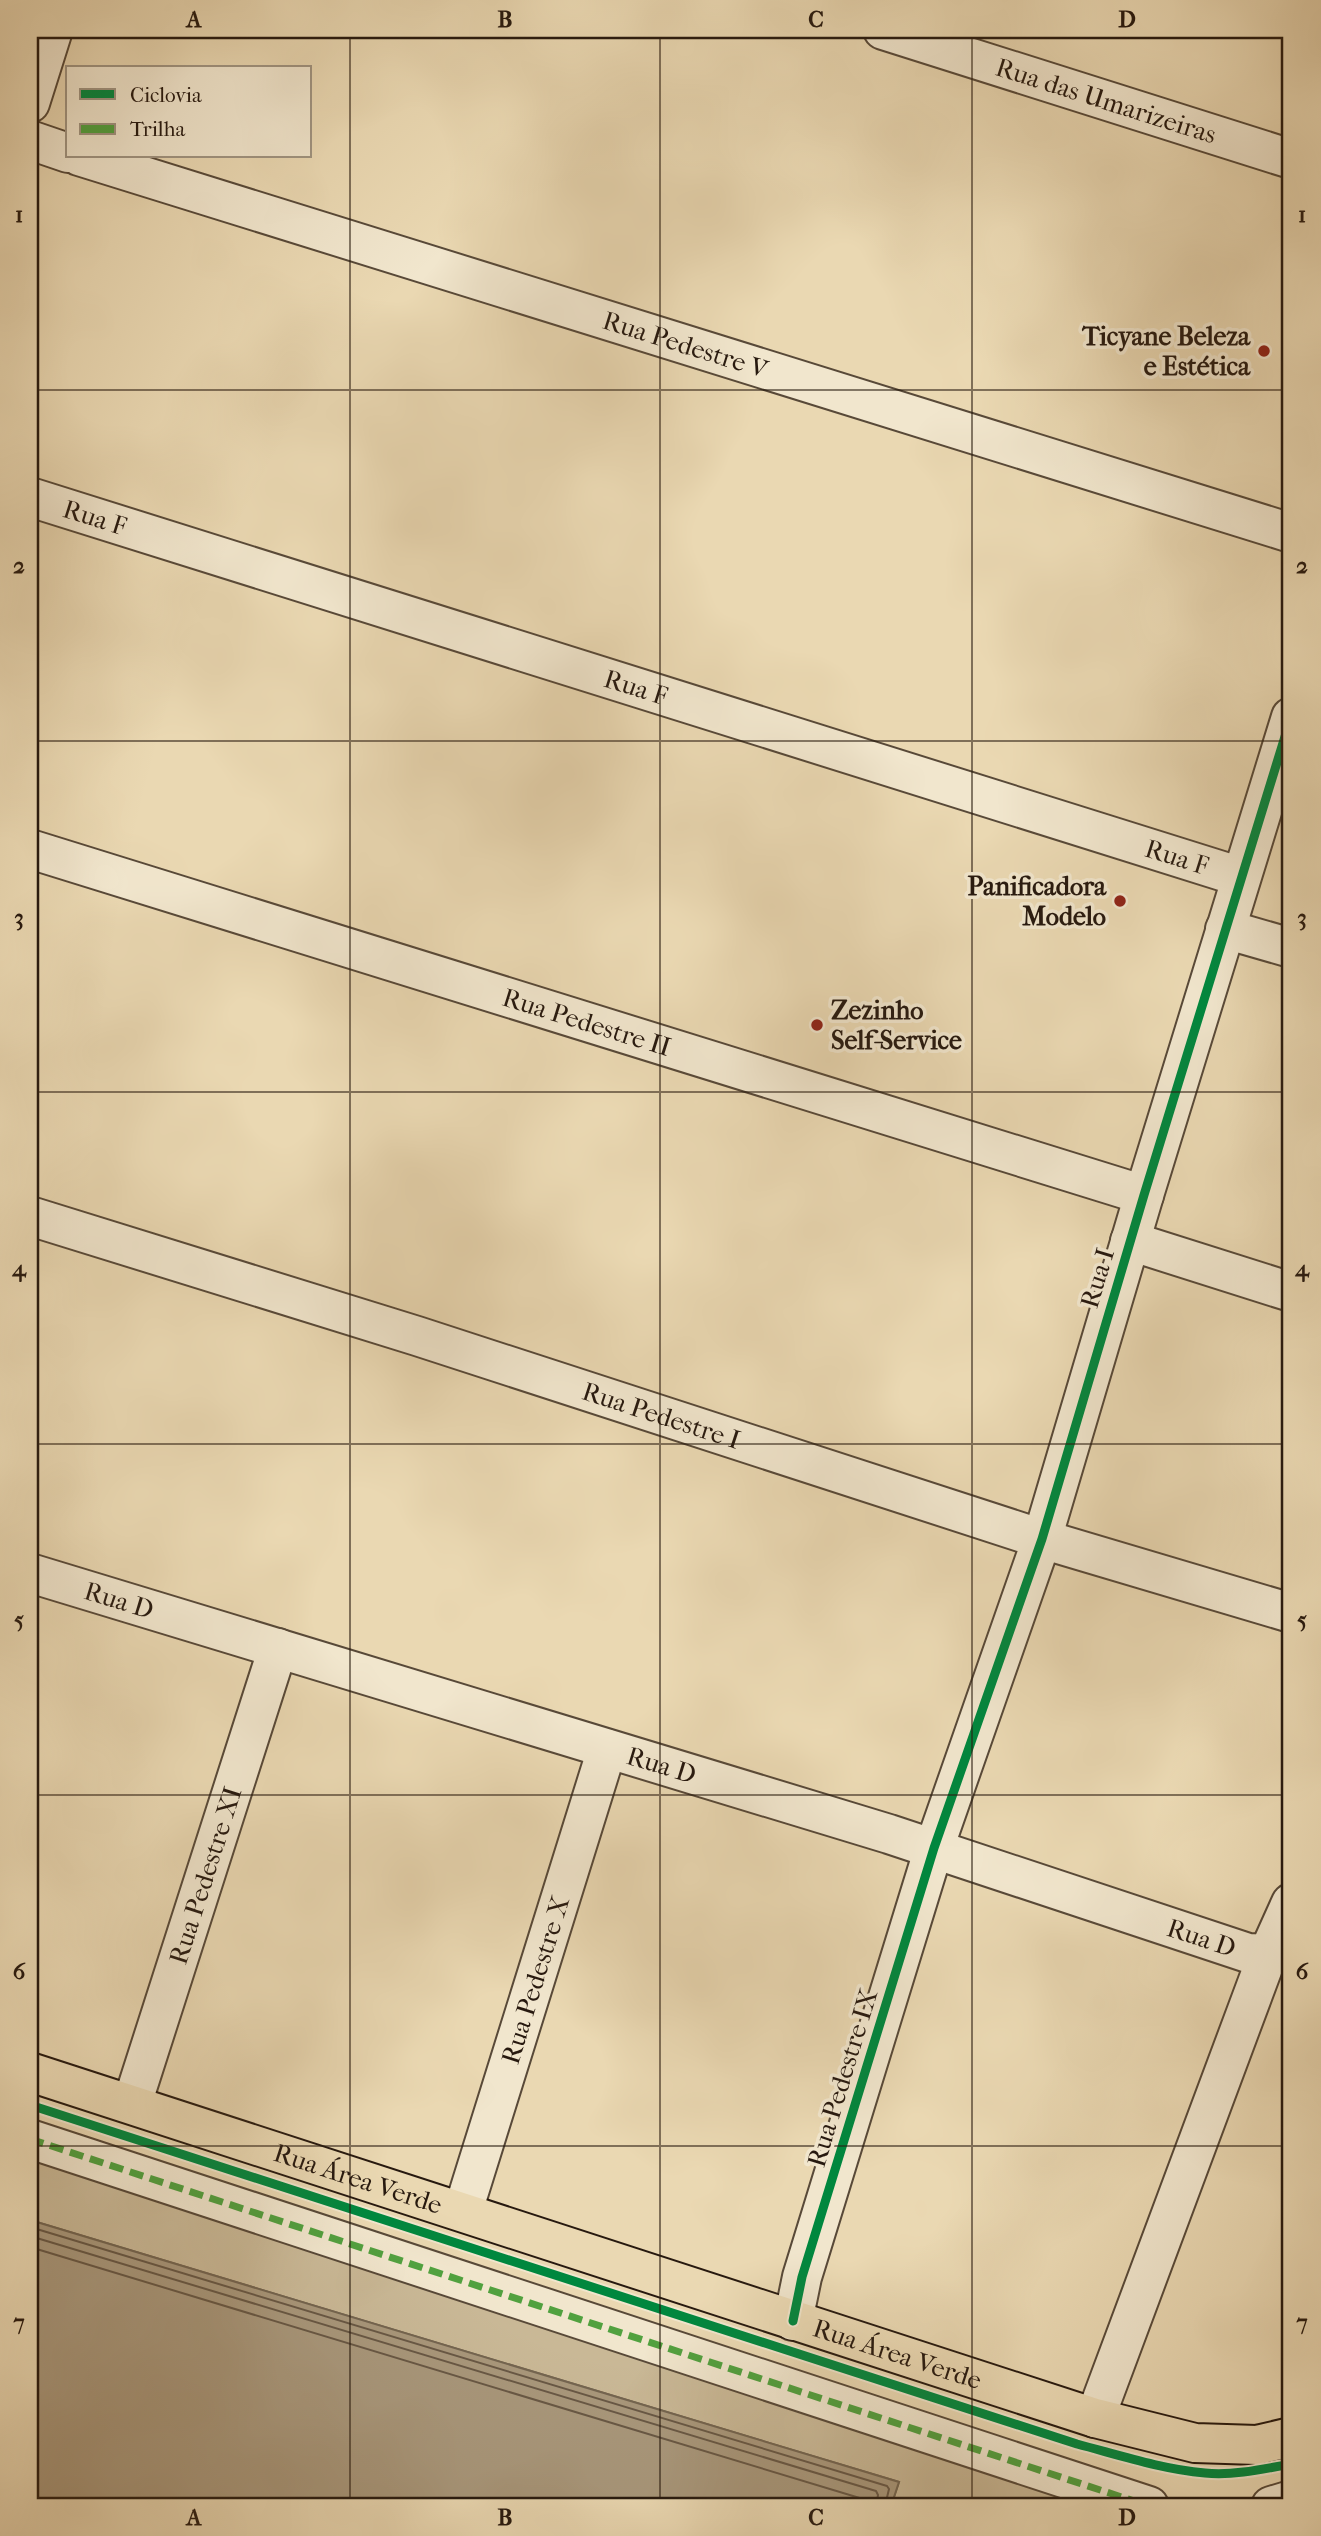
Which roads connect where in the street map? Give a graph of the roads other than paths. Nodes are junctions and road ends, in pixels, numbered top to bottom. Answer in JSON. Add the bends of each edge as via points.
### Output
{"nodes":[{"id":1,"x":54,"y":30,"type":"edge"},
{"id":2,"x":883,"y":30,"type":"edge"},
{"id":3,"x":30,"y":103,"type":"edge"},
{"id":4,"x":30,"y":140,"type":"edge"},
{"id":5,"x":66,"y":152,"type":"edge"},
{"id":6,"x":85,"y":158,"type":"edge"},
{"id":7,"x":1291,"y":159,"type":"edge"},
{"id":8,"x":30,"y":497,"type":"edge"},
{"id":9,"x":1291,"y":533,"type":"edge"},
{"id":10,"x":1291,"y":717,"type":"edge"},
{"id":11,"x":30,"y":849,"type":"edge"},
{"id":12,"x":1241,"y":877,"type":"junction"},
{"id":13,"x":1226,"y":929,"type":"junction"},
{"id":14,"x":1291,"y":948,"type":"edge"},
{"id":15,"x":1144,"y":1195,"type":"junction"},
{"id":16,"x":30,"y":1216,"type":"edge"},
{"id":17,"x":1130,"y":1241,"type":"junction"},
{"id":18,"x":1291,"y":1292,"type":"edge"},
{"id":19,"x":1042,"y":1539,"type":"junction"},
{"id":20,"x":30,"y":1573,"type":"edge"},
{"id":21,"x":1291,"y":1613,"type":"edge"},
{"id":22,"x":278,"y":1648,"type":"junction"},
{"id":23,"x":607,"y":1748,"type":"junction"},
{"id":24,"x":934,"y":1848,"type":"junction"},
{"id":25,"x":1291,"y":1903,"type":"edge"},
{"id":26,"x":1280,"y":1953,"type":"edge"},
{"id":27,"x":30,"y":2072,"type":"edge"},
{"id":28,"x":132,"y":2104,"type":"junction"},
{"id":29,"x":30,"y":2139,"type":"edge"},
{"id":30,"x":463,"y":2211,"type":"junction"},
{"id":31,"x":793,"y":2320,"type":"junction"},
{"id":32,"x":1095,"y":2418,"type":"junction"},
{"id":33,"x":1291,"y":2437,"type":"edge"},
{"id":34,"x":1291,"y":2500,"type":"edge"},
{"id":35,"x":1149,"y":2506,"type":"edge"},
{"id":36,"x":1271,"y":2506,"type":"edge"}],
"edges":[{"from":1,"to":3,"type":"street"},
{"from":2,"to":7,"type":"street","name":"Rua das Umarizeiras"},
{"from":4,"to":5,"type":"street"},
{"from":6,"to":9,"type":"street","name":"Rua Pedestre V"},
{"from":8,"to":12,"type":"street","name":"Rua F"},
{"from":10,"to":12,"type":"street","name":"Rua I"},
{"from":11,"to":15,"type":"street","name":"Rua Pedestre II"},
{"from":12,"to":13,"type":"street","name":"Rua I"},
{"from":13,"to":14,"type":"street"},
{"from":13,"to":15,"type":"street","name":"Rua I"},
{"from":15,"to":17,"type":"street","name":"Rua I"},
{"from":16,"to":19,"type":"street","name":"Rua Pedestre I"},
{"from":17,"to":18,"type":"street"},
{"from":17,"to":19,"type":"street","name":"Rua I"},
{"from":19,"to":21,"type":"street","name":"Rua Pedestre I"},
{"from":19,"to":24,"type":"street","name":"Rua I"},
{"from":20,"to":22,"type":"street","name":"Rua D"},
{"from":22,"to":23,"type":"street","name":"Rua D"},
{"from":22,"to":28,"type":"street","name":"Rua Pedestre XI"},
{"from":23,"to":24,"type":"street","name":"Rua D"},
{"from":23,"to":30,"type":"street","name":"Rua Pedestre X"},
{"from":24,"to":26,"type":"street","name":"Rua D","via":[[1248,1953]]},
{"from":24,"to":31,"type":"street","name":"Rua Pedestre IX","via":[[802,2277]]},
{"from":25,"to":26,"type":"street"},
{"from":26,"to":32,"type":"street"},
{"from":27,"to":28,"type":"main road","name":"Rua Área Verde"},
{"from":28,"to":30,"type":"main road","name":"Rua Área Verde"},
{"from":29,"to":35,"type":"street"},
{"from":30,"to":31,"type":"main road","name":"Rua Área Verde"},
{"from":31,"to":32,"type":"main road","name":"Rua Área Verde"},
{"from":32,"to":33,"type":"main road","name":"Rua Área Verde","via":[[1195,2443],[1257,2445]]},
{"from":34,"to":36,"type":"street"}]}
